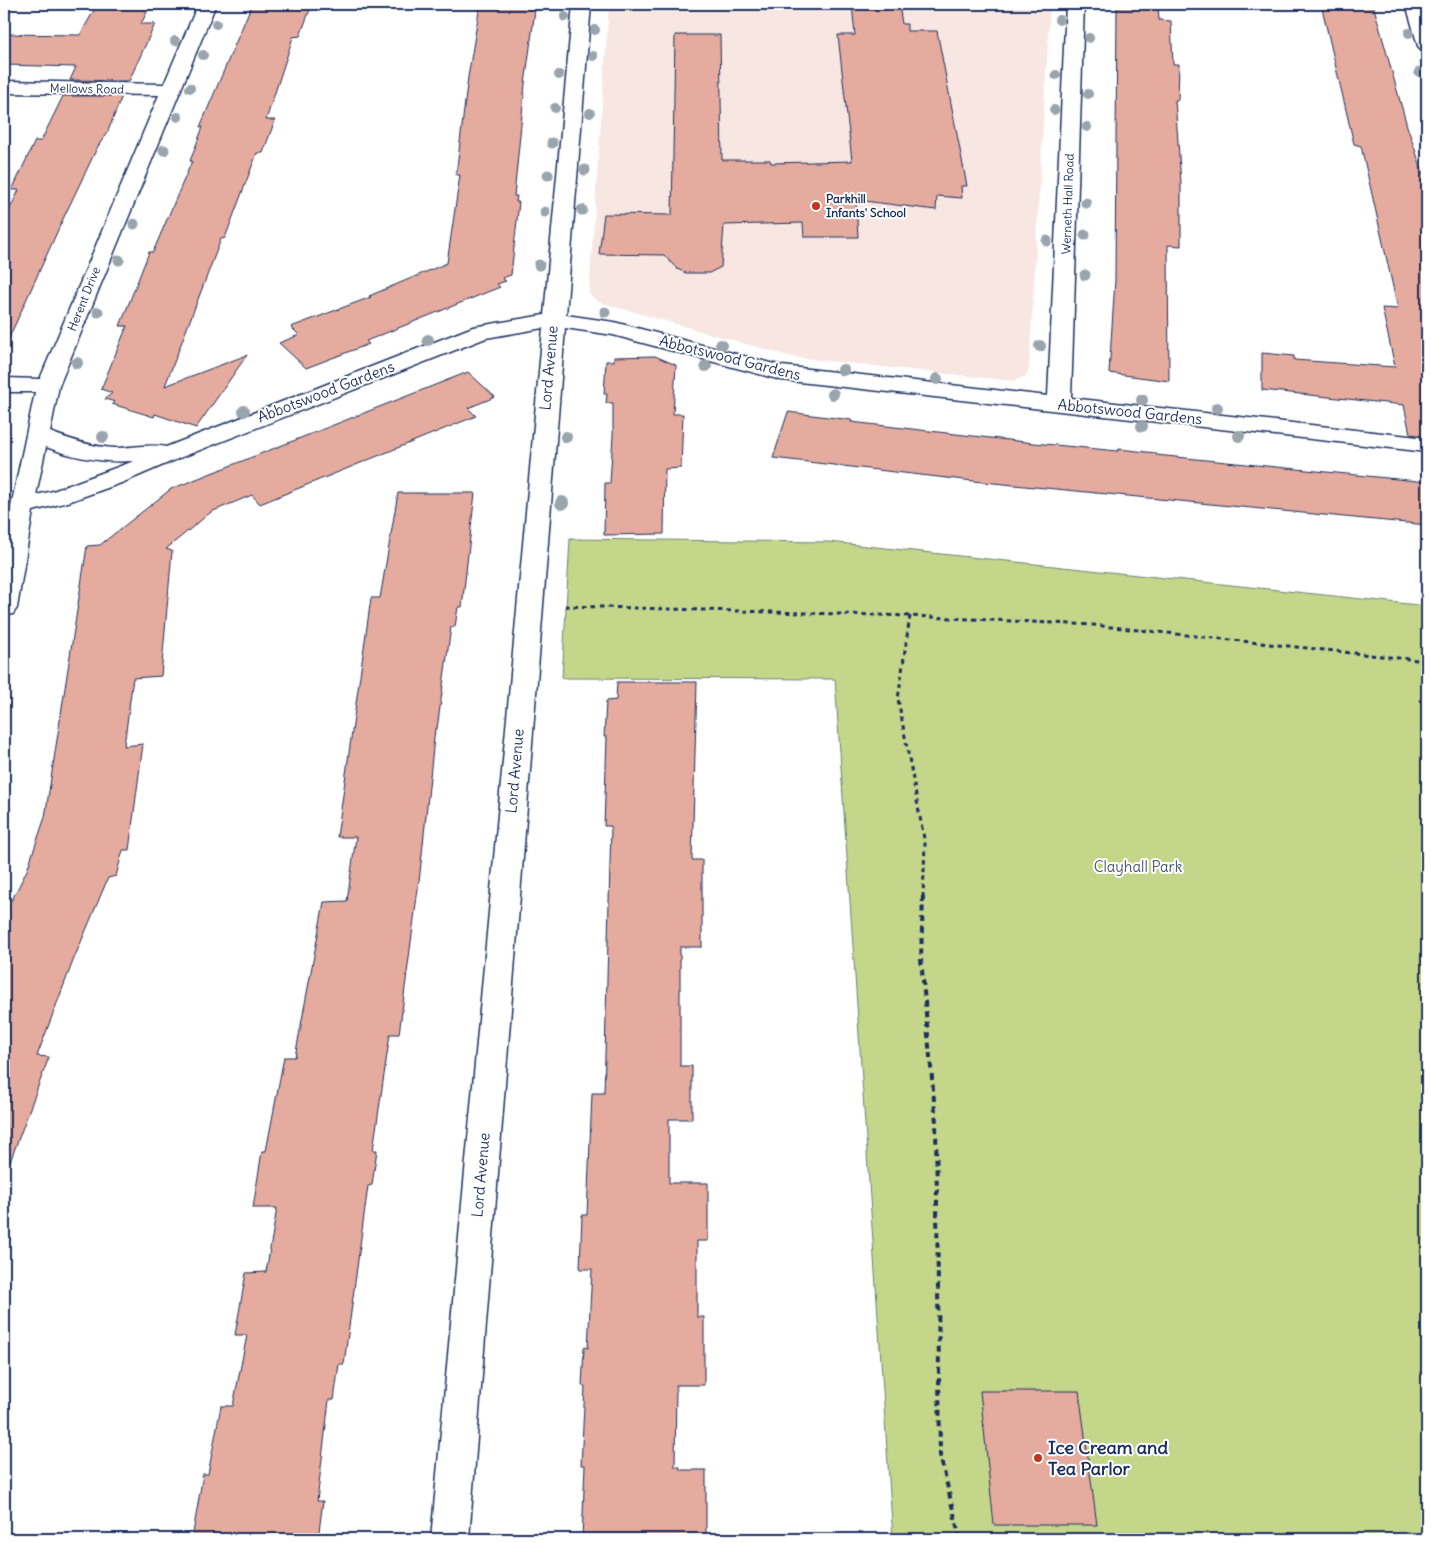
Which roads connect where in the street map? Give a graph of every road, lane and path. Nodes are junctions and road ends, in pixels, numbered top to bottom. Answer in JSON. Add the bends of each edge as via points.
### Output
{"nodes":[{"id":1,"x":207,"y":4,"type":"edge"},
{"id":2,"x":582,"y":4,"type":"edge"},
{"id":3,"x":1075,"y":4,"type":"edge"},
{"id":4,"x":1415,"y":4,"type":"edge"},
{"id":5,"x":1427,"y":41,"type":"edge"},
{"id":6,"x":4,"y":88,"type":"edge"},
{"id":7,"x":170,"y":90,"type":"junction"},
{"id":8,"x":553,"y":320,"type":"junction"},
{"id":9,"x":4,"y":385,"type":"edge"},
{"id":10,"x":48,"y":386,"type":"junction"},
{"id":11,"x":1060,"y":404,"type":"junction"},
{"id":12,"x":38,"y":436,"type":"junction"},
{"id":13,"x":1427,"y":445,"type":"edge"},
{"id":14,"x":174,"y":452,"type":"junction"},
{"id":15,"x":22,"y":506,"type":"junction"},
{"id":16,"x":529,"y":605,"type":"junction"},
{"id":17,"x":4,"y":608,"type":"edge"},
{"id":18,"x":910,"y":616,"type":"junction"},
{"id":19,"x":1427,"y":661,"type":"edge"},
{"id":20,"x":450,"y":1539,"type":"edge"},
{"id":21,"x":960,"y":1539,"type":"edge"}],
"edges":[{"from":1,"to":7,"type":"street","name":"Herent Drive"},
{"from":2,"to":8,"type":"street","name":"Lord Avenue"},
{"from":3,"to":11,"type":"street","name":"Werneth Hall Road"},
{"from":4,"to":5,"type":"street"},
{"from":6,"to":7,"type":"street","name":"Mellows Road"},
{"from":7,"to":10,"type":"street","name":"Herent Drive"},
{"from":8,"to":11,"type":"street","name":"Abbotswood Gardens","via":[[614,329],[781,374]]},
{"from":8,"to":14,"type":"street","name":"Abbotswood Gardens","via":[[481,332]]},
{"from":8,"to":16,"type":"street","name":"Lord Avenue"},
{"from":9,"to":10,"type":"street"},
{"from":10,"to":12,"type":"street","name":"Herent Drive"},
{"from":11,"to":13,"type":"street","name":"Abbotswood Gardens"},
{"from":12,"to":14,"type":"street","name":"Abbotswood Gardens","via":[[76,450],[115,454]]},
{"from":12,"to":15,"type":"street","name":"Herent Drive"},
{"from":14,"to":15,"type":"street","name":"Abbotswood Gardens","via":[[116,477]]},
{"from":15,"to":17,"type":"street","name":"Herent Drive"},
{"from":16,"to":18,"type":"path"},
{"from":16,"to":20,"type":"street","name":"Lord Avenue"},
{"from":18,"to":19,"type":"path","via":[[1093,625]]},
{"from":18,"to":21,"type":"path","via":[[898,699],[925,844],[921,958],[936,1122],[940,1455]]}]}
